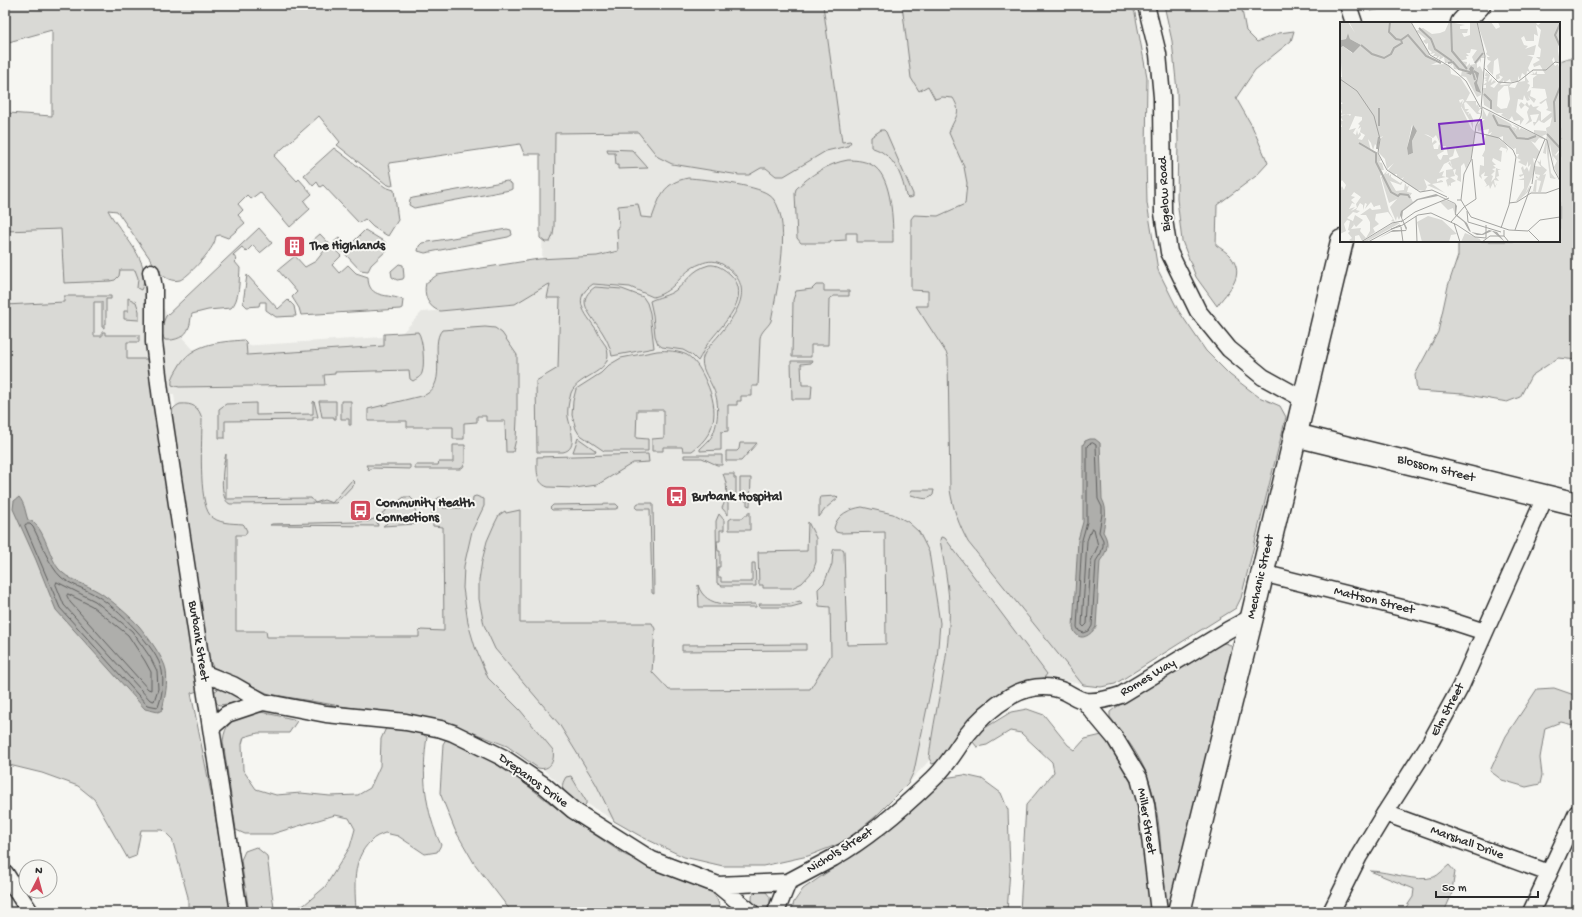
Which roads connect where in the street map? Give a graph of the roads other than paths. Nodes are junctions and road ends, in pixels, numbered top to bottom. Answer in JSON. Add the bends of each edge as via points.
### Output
{"nodes":[{"id":1,"x":1146,"y":5,"type":"edge"},
{"id":2,"x":1348,"y":5,"type":"edge"},
{"id":3,"x":1479,"y":5,"type":"edge"},
{"id":4,"x":1354,"y":22,"type":"edge"},
{"id":5,"x":1463,"y":22,"type":"edge"},
{"id":6,"x":1342,"y":242,"type":"edge"},
{"id":7,"x":151,"y":272,"type":"dead end"},
{"id":8,"x":1303,"y":399,"type":"junction"},
{"id":9,"x":1295,"y":435,"type":"junction"},
{"id":10,"x":1545,"y":496,"type":"junction"},
{"id":11,"x":1577,"y":504,"type":"edge"},
{"id":12,"x":1262,"y":573,"type":"junction"},
{"id":13,"x":1252,"y":617,"type":"junction"},
{"id":14,"x":1485,"y":632,"type":"junction"},
{"id":15,"x":203,"y":674,"type":"junction"},
{"id":16,"x":1084,"y":700,"type":"junction"},
{"id":17,"x":263,"y":702,"type":"junction"},
{"id":18,"x":212,"y":727,"type":"junction"},
{"id":19,"x":914,"y":797,"type":"joint"},
{"id":20,"x":1385,"y":813,"type":"junction"},
{"id":21,"x":1577,"y":813,"type":"edge"},
{"id":22,"x":5,"y":873,"type":"edge"},
{"id":23,"x":1549,"y":873,"type":"junction"},
{"id":24,"x":788,"y":882,"type":"junction"},
{"id":25,"x":718,"y":885,"type":"junction"},
{"id":26,"x":30,"y":912,"type":"edge"},
{"id":27,"x":239,"y":912,"type":"edge"},
{"id":28,"x":751,"y":912,"type":"edge"},
{"id":29,"x":776,"y":912,"type":"edge"},
{"id":30,"x":1159,"y":912,"type":"edge"},
{"id":31,"x":1179,"y":912,"type":"edge"},
{"id":32,"x":1331,"y":912,"type":"edge"},
{"id":33,"x":1531,"y":912,"type":"edge"}],
"edges":[{"from":1,"to":8,"type":"street","name":"Bigelow Road","via":[[1158,54],[1162,97],[1163,213],[1169,252],[1198,311],[1229,349],[1263,377]]},
{"from":2,"to":4,"type":"street"},
{"from":3,"to":5,"type":"main road"},
{"from":6,"to":8,"type":"main road","name":"Mechanic Street"},
{"from":7,"to":15,"type":"street","name":"Burbank Street","via":[[154,288],[154,342]]},
{"from":8,"to":9,"type":"main road","name":"Mechanic Street"},
{"from":9,"to":10,"type":"main road","name":"Blossom Street"},
{"from":9,"to":12,"type":"main road","name":"Mechanic Street"},
{"from":10,"to":11,"type":"main road","name":"Blossom Street"},
{"from":10,"to":14,"type":"street","name":"Elm Street"},
{"from":12,"to":13,"type":"main road","name":"Mechanic Street"},
{"from":12,"to":14,"type":"street","name":"Mattson Street","via":[[1442,618]]},
{"from":13,"to":16,"type":"street","name":"Romes Way","via":[[1121,695],[1100,701]]},
{"from":13,"to":31,"type":"main road","name":"Mechanic Street"},
{"from":14,"to":20,"type":"street","name":"Elm Street","via":[[1460,688],[1431,741]]},
{"from":15,"to":17,"type":"street","name":"Drepanos Drive","via":[[233,685]]},
{"from":15,"to":18,"type":"street","name":"Burbank Street"},
{"from":16,"to":19,"type":"street","name":"Romes Way","via":[[1064,691],[1040,687],[1023,690],[1011,696],[979,720],[965,736],[946,766]]},
{"from":16,"to":30,"type":"street","name":"Miller Street","via":[[1116,738],[1139,778],[1146,804]]},
{"from":17,"to":18,"type":"street","name":"Drepanos Drive","via":[[227,714]]},
{"from":17,"to":25,"type":"street","name":"Drepanos Drive","via":[[326,714],[406,722],[453,733],[508,760],[573,810],[652,860]]},
{"from":18,"to":27,"type":"street","name":"Burbank Street"},
{"from":19,"to":24,"type":"street","name":"Nichols Street","via":[[850,848]]},
{"from":20,"to":23,"type":"street","name":"Marshall Drive"},
{"from":20,"to":32,"type":"street","name":"Elm Street","via":[[1359,856]]},
{"from":21,"to":23,"type":"street"},
{"from":22,"to":26,"type":"street"},
{"from":23,"to":33,"type":"street"},
{"from":24,"to":25,"type":"street","name":"Drepanos Drive"},
{"from":24,"to":29,"type":"street"},
{"from":25,"to":28,"type":"street","name":"Drepanos Drive"}]}
